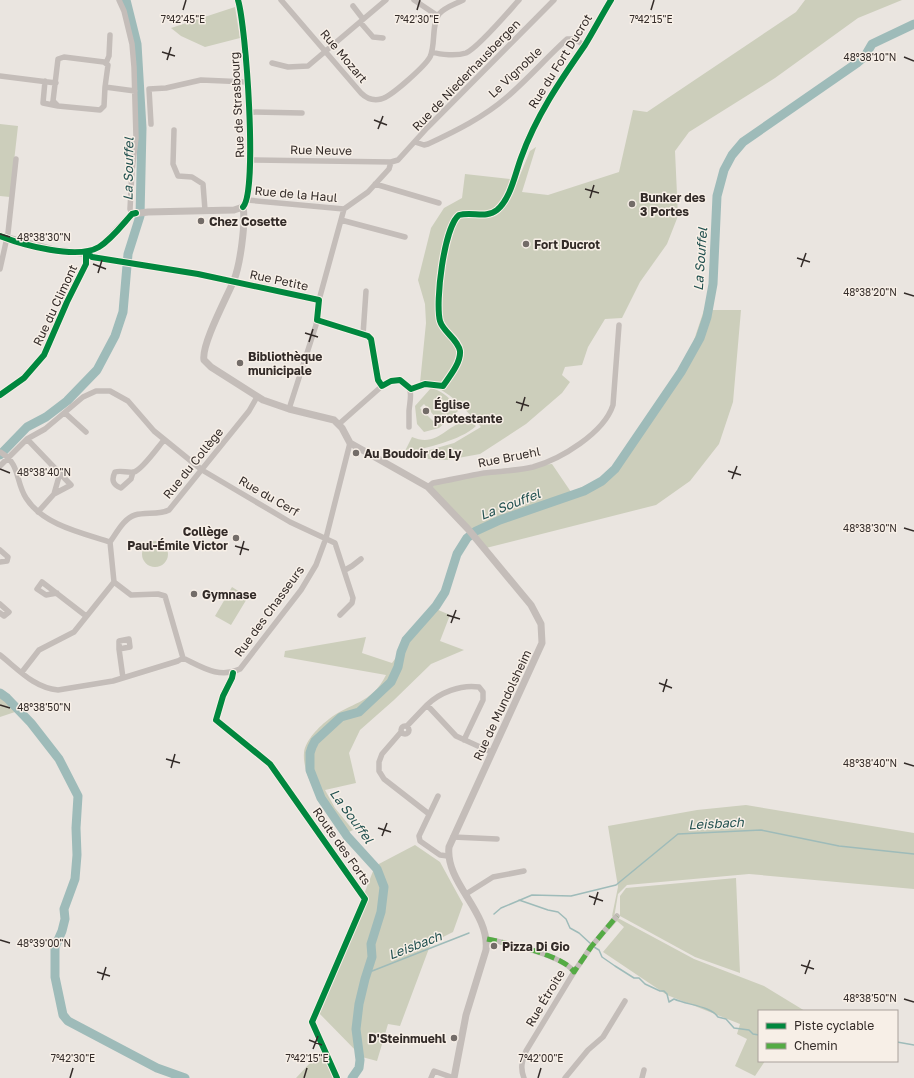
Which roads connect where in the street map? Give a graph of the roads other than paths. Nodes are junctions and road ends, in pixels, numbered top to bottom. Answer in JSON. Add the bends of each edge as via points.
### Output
{"nodes":[{"id":1,"x":119,"y":0,"type":"edge"},
{"id":2,"x":238,"y":0,"type":"edge"},
{"id":3,"x":281,"y":0,"type":"edge"},
{"id":4,"x":386,"y":0,"type":"edge"},
{"id":5,"x":414,"y":0,"type":"edge"},
{"id":6,"x":463,"y":0,"type":"edge"},
{"id":7,"x":519,"y":0,"type":"edge"},
{"id":8,"x":554,"y":0,"type":"edge"},
{"id":9,"x":611,"y":0,"type":"edge"},
{"id":10,"x":353,"y":6,"type":"dead end"},
{"id":11,"x":438,"y":16,"type":"junction"},
{"id":12,"x":361,"y":20,"type":"junction"},
{"id":13,"x":110,"y":35,"type":"dead end"},
{"id":14,"x":383,"y":38,"type":"dead end"},
{"id":15,"x":584,"y":45,"type":"junction"},
{"id":16,"x":325,"y":51,"type":"junction"},
{"id":17,"x":432,"y":52,"type":"junction"},
{"id":18,"x":106,"y":62,"type":"junction"},
{"id":19,"x":272,"y":63,"type":"dead end"},
{"id":20,"x":0,"y":76,"type":"edge"},
{"id":21,"x":45,"y":81,"type":"junction"},
{"id":22,"x":56,"y":82,"type":"junction"},
{"id":23,"x":247,"y":82,"type":"junction"},
{"id":24,"x":106,"y":87,"type":"junction"},
{"id":25,"x":135,"y":91,"type":"junction"},
{"id":26,"x":58,"y":106,"type":"junction"},
{"id":27,"x":248,"y":112,"type":"junction"},
{"id":28,"x":302,"y":113,"type":"dead end"},
{"id":29,"x":151,"y":124,"type":"dead end"},
{"id":30,"x":174,"y":130,"type":"dead end"},
{"id":31,"x":415,"y":142,"type":"junction"},
{"id":32,"x":16,"y":159,"type":"dead end"},
{"id":33,"x":251,"y":160,"type":"junction"},
{"id":34,"x":382,"y":162,"type":"junction"},
{"id":35,"x":391,"y":162,"type":"junction"},
{"id":36,"x":386,"y":172,"type":"junction"},
{"id":37,"x":513,"y":180,"type":"dead end"},
{"id":38,"x":375,"y":184,"type":"junction"},
{"id":39,"x":247,"y":200,"type":"junction"},
{"id":40,"x":439,"y":203,"type":"dead end"},
{"id":41,"x":243,"y":207,"type":"junction"},
{"id":42,"x":344,"y":209,"type":"junction"},
{"id":43,"x":205,"y":210,"type":"junction"},
{"id":44,"x":137,"y":213,"type":"junction"},
{"id":45,"x":341,"y":220,"type":"junction"},
{"id":46,"x":3,"y":237,"type":"edge"},
{"id":47,"x":405,"y":237,"type":"dead end"},
{"id":48,"x":86,"y":252,"type":"junction"},
{"id":49,"x":116,"y":261,"type":"dead end"},
{"id":50,"x":0,"y":269,"type":"edge"},
{"id":51,"x":233,"y":282,"type":"junction"},
{"id":52,"x":366,"y":291,"type":"dead end"},
{"id":53,"x":319,"y":300,"type":"junction"},
{"id":54,"x":317,"y":320,"type":"junction"},
{"id":55,"x":619,"y":325,"type":"dead end"},
{"id":56,"x":363,"y":335,"type":"junction"},
{"id":57,"x":382,"y":386,"type":"junction"},
{"id":58,"x":0,"y":395,"type":"edge"},
{"id":59,"x":257,"y":397,"type":"junction"},
{"id":60,"x":289,"y":409,"type":"junction"},
{"id":61,"x":65,"y":413,"type":"junction"},
{"id":62,"x":339,"y":424,"type":"junction"},
{"id":63,"x":410,"y":427,"type":"dead end"},
{"id":64,"x":86,"y":432,"type":"dead end"},
{"id":65,"x":28,"y":439,"type":"junction"},
{"id":66,"x":164,"y":440,"type":"junction"},
{"id":67,"x":350,"y":443,"type":"junction"},
{"id":68,"x":0,"y":452,"type":"edge"},
{"id":69,"x":9,"y":457,"type":"junction"},
{"id":70,"x":0,"y":466,"type":"edge"},
{"id":71,"x":202,"y":470,"type":"junction"},
{"id":72,"x":133,"y":472,"type":"dead end"},
{"id":73,"x":60,"y":473,"type":"junction"},
{"id":74,"x":428,"y":487,"type":"junction"},
{"id":75,"x":54,"y":494,"type":"junction"},
{"id":76,"x":38,"y":512,"type":"junction"},
{"id":77,"x":326,"y":538,"type":"junction"},
{"id":78,"x":110,"y":542,"type":"junction"},
{"id":79,"x":0,"y":550,"type":"edge"},
{"id":80,"x":361,"y":559,"type":"dead end"},
{"id":81,"x":0,"y":562,"type":"edge"},
{"id":82,"x":345,"y":570,"type":"junction"},
{"id":83,"x":114,"y":582,"type":"junction"},
{"id":84,"x":57,"y":593,"type":"dead end"},
{"id":85,"x":0,"y":604,"type":"edge"},
{"id":86,"x":0,"y":613,"type":"edge"},
{"id":87,"x":340,"y":615,"type":"dead end"},
{"id":88,"x":86,"y":616,"type":"junction"},
{"id":89,"x":119,"y":649,"type":"dead end"},
{"id":90,"x":0,"y":655,"type":"edge"},
{"id":91,"x":183,"y":658,"type":"junction"},
{"id":92,"x":22,"y":672,"type":"junction"},
{"id":93,"x":123,"y":678,"type":"junction"},
{"id":94,"x":427,"y":705,"type":"junction"},
{"id":95,"x":464,"y":740,"type":"junction"},
{"id":96,"x":492,"y":752,"type":"junction"},
{"id":97,"x":438,"y":796,"type":"dead end"},
{"id":98,"x":429,"y":814,"type":"junction"},
{"id":99,"x":453,"y":837,"type":"junction"},
{"id":100,"x":497,"y":839,"type":"dead end"},
{"id":101,"x":448,"y":856,"type":"junction"},
{"id":102,"x":524,"y":871,"type":"dead end"},
{"id":103,"x":466,"y":894,"type":"junction"},
{"id":104,"x":617,"y":916,"type":"dead end"},
{"id":105,"x":487,"y":939,"type":"junction"},
{"id":106,"x":574,"y":972,"type":"junction"},
{"id":107,"x":625,"y":1001,"type":"dead end"},
{"id":108,"x":644,"y":1070,"type":"dead end"},
{"id":109,"x":431,"y":1078,"type":"edge"},
{"id":110,"x":454,"y":1078,"type":"edge"},
{"id":111,"x":524,"y":1078,"type":"edge"},
{"id":112,"x":565,"y":1078,"type":"edge"},
{"id":113,"x":642,"y":1078,"type":"edge"}],
"edges":[{"from":1,"to":25,"type":"street","via":[[132,44]]},
{"from":2,"to":23,"type":"street","name":"Rue de Strasbourg","via":[[244,28]]},
{"from":3,"to":16,"type":"street","name":"Rue Mozart"},
{"from":4,"to":12,"type":"street"},
{"from":5,"to":11,"type":"street"},
{"from":6,"to":11,"type":"street"},
{"from":7,"to":17,"type":"street","via":[[467,52]]},
{"from":8,"to":31,"type":"street","name":"Rue de Niederhausbergen"},
{"from":9,"to":15,"type":"street","name":"Rue du Fort Ducrot"},
{"from":10,"to":12,"type":"street"},
{"from":11,"to":17,"type":"street"},
{"from":12,"to":14,"type":"street","via":[[373,37]]},
{"from":12,"to":16,"type":"street"},
{"from":13,"to":18,"type":"street","via":[[109,56]]},
{"from":15,"to":31,"type":"street","name":"Le Vignoble","via":[[574,39],[566,39],[507,98],[478,118],[428,144]]},
{"from":15,"to":37,"type":"street","name":"Rue du Fort Ducrot","via":[[539,115]]},
{"from":16,"to":17,"type":"street","name":"Rue Mozart","via":[[361,93],[377,100],[388,96],[423,65]]},
{"from":16,"to":19,"type":"street","via":[[305,67],[288,67]]},
{"from":18,"to":22,"type":"street","via":[[60,58],[57,63]]},
{"from":18,"to":24,"type":"street"},
{"from":20,"to":21,"type":"street"},
{"from":21,"to":22,"type":"street"},
{"from":21,"to":26,"type":"street","via":[[43,103]]},
{"from":22,"to":26,"type":"street","via":[[53,101]]},
{"from":23,"to":27,"type":"street","name":"Rue de Strasbourg"},
{"from":23,"to":29,"type":"street","name":"Rue de Strasbourg","via":[[201,80],[149,89]]},
{"from":24,"to":25,"type":"street"},
{"from":24,"to":26,"type":"street","via":[[104,106],[100,110]]},
{"from":25,"to":44,"type":"street","via":[[136,138],[130,209]]},
{"from":27,"to":28,"type":"street"},
{"from":27,"to":33,"type":"street","name":"Rue de Strasbourg"},
{"from":30,"to":43,"type":"street","via":[[173,164],[178,176],[192,177],[203,184]]},
{"from":31,"to":35,"type":"street","name":"Rue de Niederhausbergen","via":[[398,160]]},
{"from":32,"to":46,"type":"street"},
{"from":33,"to":34,"type":"street","name":"Rue Neuve"},
{"from":33,"to":39,"type":"street","name":"Rue de Strasbourg"},
{"from":34,"to":35,"type":"street","name":"Rue Neuve"},
{"from":34,"to":36,"type":"street"},
{"from":35,"to":36,"type":"street"},
{"from":36,"to":38,"type":"street"},
{"from":38,"to":40,"type":"street"},
{"from":38,"to":42,"type":"street","via":[[357,202]]},
{"from":39,"to":41,"type":"street","name":"Rue de Strasbourg"},
{"from":39,"to":42,"type":"street","name":"Rue de la Haul"},
{"from":41,"to":43,"type":"street","via":[[234,210]]},
{"from":41,"to":51,"type":"street","via":[[238,265]]},
{"from":42,"to":45,"type":"street"},
{"from":43,"to":44,"type":"street"},
{"from":44,"to":48,"type":"street","via":[[105,243]]},
{"from":45,"to":47,"type":"street"},
{"from":45,"to":53,"type":"street"},
{"from":46,"to":48,"type":"street","via":[[68,252]]},
{"from":46,"to":50,"type":"street"},
{"from":48,"to":49,"type":"street","via":[[92,257]]},
{"from":48,"to":58,"type":"street","name":"Rue du Climont","via":[[86,264],[44,355],[24,378]]},
{"from":51,"to":53,"type":"street","name":"Rue Petite"},
{"from":51,"to":59,"type":"street","via":[[206,346],[204,357],[207,364]]},
{"from":52,"to":56,"type":"street"},
{"from":53,"to":54,"type":"street"},
{"from":54,"to":56,"type":"street"},
{"from":54,"to":60,"type":"street"},
{"from":55,"to":74,"type":"street","name":"Rue Bruehl","via":[[613,405],[603,425],[580,444],[548,462],[532,467],[440,482]]},
{"from":56,"to":57,"type":"street","via":[[371,339],[378,380]]},
{"from":57,"to":62,"type":"street"},
{"from":57,"to":63,"type":"street","via":[[400,380],[410,389]]},
{"from":59,"to":60,"type":"street"},
{"from":59,"to":71,"type":"street","name":"Rue du Collège","via":[[249,411]]},
{"from":60,"to":62,"type":"street","via":[[327,417]]},
{"from":61,"to":64,"type":"street"},
{"from":61,"to":65,"type":"street","name":"Rue du Cerf"},
{"from":61,"to":66,"type":"street","name":"Rue du Cerf","via":[[91,392],[110,391],[132,404]]},
{"from":62,"to":67,"type":"street"},
{"from":65,"to":69,"type":"street","name":"Rue du Cerf"},
{"from":65,"to":73,"type":"street"},
{"from":66,"to":71,"type":"street","name":"Rue du Cerf"},
{"from":66,"to":72,"type":"street","via":[[139,469]]},
{"from":67,"to":74,"type":"street","name":"Rue de Mundolsheim"},
{"from":67,"to":77,"type":"street","name":"Rue des Chasseurs"},
{"from":68,"to":69,"type":"street"},
{"from":69,"to":70,"type":"street","name":"Rue du Cerf"},
{"from":69,"to":76,"type":"street","via":[[24,494]]},
{"from":71,"to":77,"type":"street","name":"Rue du Cerf","via":[[290,522]]},
{"from":71,"to":78,"type":"street","name":"Rue du Collège","via":[[169,510],[164,513],[135,515],[128,519]]},
{"from":73,"to":75,"type":"street"},
{"from":73,"to":75,"type":"street","via":[[71,485]]},
{"from":74,"to":96,"type":"street","name":"Rue de Mundolsheim","via":[[475,537],[531,605],[542,624],[542,643]]},
{"from":75,"to":76,"type":"street"},
{"from":76,"to":78,"type":"street","via":[[50,520]]},
{"from":77,"to":82,"type":"street","via":[[335,544]]},
{"from":77,"to":91,"type":"street","name":"Rue des Chasseurs","via":[[316,565],[301,590],[246,663],[233,673],[216,672]]},
{"from":78,"to":83,"type":"street"},
{"from":79,"to":81,"type":"street","via":[[8,557],[7,561]]},
{"from":80,"to":82,"type":"street"},
{"from":82,"to":87,"type":"street","via":[[353,598],[352,603]]},
{"from":83,"to":88,"type":"street"},
{"from":83,"to":91,"type":"street","via":[[132,594],[163,594],[167,600]]},
{"from":84,"to":88,"type":"street"},
{"from":85,"to":86,"type":"street","via":[[9,612],[4,616]]},
{"from":88,"to":92,"type":"street","via":[[74,632],[39,650]]},
{"from":89,"to":93,"type":"street"},
{"from":90,"to":92,"type":"street"},
{"from":91,"to":93,"type":"street"},
{"from":92,"to":93,"type":"street","via":[[38,685],[58,690]]},
{"from":94,"to":95,"type":"street","via":[[450,731]]},
{"from":94,"to":95,"type":"street","via":[[441,694],[472,686],[479,687],[483,692],[483,700]]},
{"from":94,"to":98,"type":"street","via":[[408,726],[407,733],[401,732],[382,754],[379,770],[384,779]]},
{"from":95,"to":96,"type":"street"},
{"from":96,"to":99,"type":"street","name":"Rue de Mundolsheim"},
{"from":97,"to":98,"type":"street"},
{"from":98,"to":101,"type":"street","via":[[419,836],[420,841],[440,855]]},
{"from":99,"to":100,"type":"street"},
{"from":99,"to":101,"type":"street","name":"Rue de Mundolsheim"},
{"from":101,"to":103,"type":"street","via":[[450,866]]},
{"from":102,"to":103,"type":"street","via":[[493,877]]},
{"from":103,"to":105,"type":"street"},
{"from":104,"to":106,"type":"street"},
{"from":105,"to":106,"type":"street","name":"Rue Étroite","via":[[531,950],[571,967]]},
{"from":105,"to":110,"type":"street","via":[[466,1015]]},
{"from":106,"to":111,"type":"street","name":"Rue Étroite","via":[[526,1051],[522,1061]]},
{"from":107,"to":112,"type":"street","via":[[603,1037],[588,1050]]},
{"from":108,"to":113,"type":"street"},
{"from":109,"to":110,"type":"street","via":[[434,1071]]}]}
